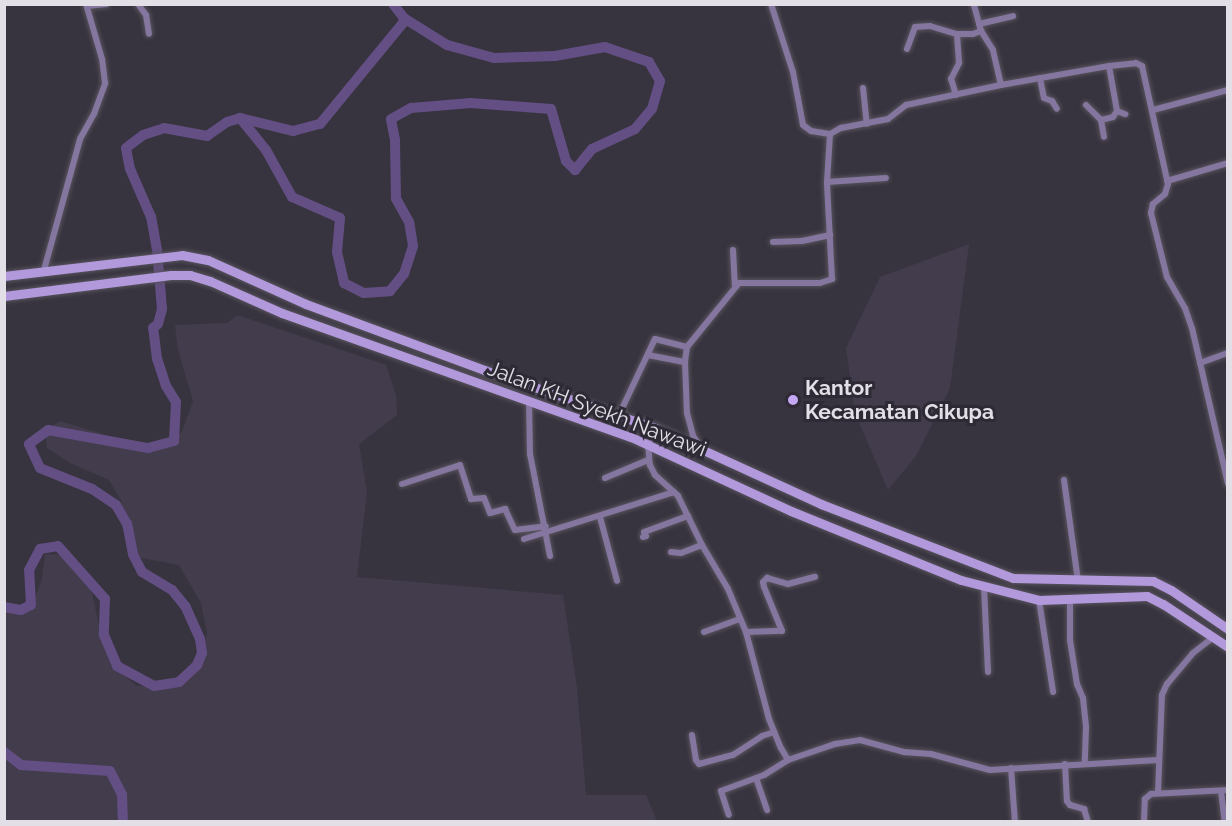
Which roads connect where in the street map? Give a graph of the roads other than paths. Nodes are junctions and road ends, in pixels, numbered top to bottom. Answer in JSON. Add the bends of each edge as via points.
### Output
{"nodes":[{"id":1,"x":107,"y":4,"type":"edge"},
{"id":2,"x":138,"y":4,"type":"edge"},
{"id":3,"x":771,"y":4,"type":"edge"},
{"id":4,"x":974,"y":4,"type":"edge"},
{"id":5,"x":86,"y":5,"type":"edge"},
{"id":6,"x":1013,"y":16,"type":"dead end"},
{"id":7,"x":980,"y":27,"type":"junction"},
{"id":8,"x":149,"y":34,"type":"dead end"},
{"id":9,"x":957,"y":34,"type":"junction"},
{"id":10,"x":907,"y":49,"type":"dead end"},
{"id":11,"x":1109,"y":66,"type":"junction"},
{"id":12,"x":1040,"y":78,"type":"junction"},
{"id":13,"x":1001,"y":85,"type":"junction"},
{"id":14,"x":862,"y":88,"type":"dead end"},
{"id":15,"x":1227,"y":90,"type":"edge"},
{"id":16,"x":956,"y":95,"type":"junction"},
{"id":17,"x":1086,"y":105,"type":"dead end"},
{"id":18,"x":1057,"y":109,"type":"dead end"},
{"id":19,"x":1153,"y":110,"type":"junction"},
{"id":20,"x":1117,"y":111,"type":"junction"},
{"id":21,"x":1125,"y":114,"type":"dead end"},
{"id":22,"x":1101,"y":120,"type":"junction"},
{"id":23,"x":867,"y":124,"type":"junction"},
{"id":24,"x":830,"y":134,"type":"junction"},
{"id":25,"x":1104,"y":137,"type":"dead end"},
{"id":26,"x":1227,"y":163,"type":"edge"},
{"id":27,"x":886,"y":178,"type":"dead end"},
{"id":28,"x":1167,"y":181,"type":"junction"},
{"id":29,"x":827,"y":182,"type":"junction"},
{"id":30,"x":830,"y":235,"type":"junction"},
{"id":31,"x":773,"y":242,"type":"dead end"},
{"id":32,"x":733,"y":250,"type":"dead end"},
{"id":33,"x":44,"y":270,"type":"junction"},
{"id":34,"x":4,"y":276,"type":"edge"},
{"id":35,"x":735,"y":285,"type":"junction"},
{"id":36,"x":4,"y":296,"type":"edge"},
{"id":37,"x":687,"y":347,"type":"junction"},
{"id":38,"x":1227,"y":353,"type":"edge"},
{"id":39,"x":648,"y":355,"type":"junction"},
{"id":40,"x":685,"y":362,"type":"junction"},
{"id":41,"x":1200,"y":363,"type":"junction"},
{"id":42,"x":529,"y":402,"type":"junction"},
{"id":43,"x":619,"y":415,"type":"junction"},
{"id":44,"x":655,"y":428,"type":"junction"},
{"id":45,"x":648,"y":444,"type":"junction"},
{"id":46,"x":1227,"y":448,"type":"edge"},
{"id":47,"x":702,"y":449,"type":"junction"},
{"id":48,"x":1220,"y":450,"type":"junction"},
{"id":49,"x":648,"y":460,"type":"junction"},
{"id":50,"x":605,"y":478,"type":"dead end"},
{"id":51,"x":1064,"y":480,"type":"dead end"},
{"id":52,"x":1227,"y":480,"type":"edge"},
{"id":53,"x":402,"y":484,"type":"dead end"},
{"id":54,"x":674,"y":492,"type":"junction"},
{"id":55,"x":688,"y":516,"type":"junction"},
{"id":56,"x":600,"y":517,"type":"junction"},
{"id":57,"x":547,"y":529,"type":"junction"},
{"id":58,"x":644,"y":537,"type":"dead end"},
{"id":59,"x":524,"y":539,"type":"dead end"},
{"id":60,"x":702,"y":545,"type":"junction"},
{"id":61,"x":671,"y":552,"type":"dead end"},
{"id":62,"x":550,"y":556,"type":"dead end"},
{"id":63,"x":815,"y":577,"type":"dead end"},
{"id":64,"x":1078,"y":580,"type":"junction"},
{"id":65,"x":616,"y":581,"type":"dead end"},
{"id":66,"x":984,"y":586,"type":"junction"},
{"id":67,"x":1070,"y":599,"type":"junction"},
{"id":68,"x":1039,"y":600,"type":"junction"},
{"id":69,"x":740,"y":619,"type":"junction"},
{"id":70,"x":1227,"y":629,"type":"edge"},
{"id":71,"x":704,"y":632,"type":"dead end"},
{"id":72,"x":746,"y":632,"type":"junction"},
{"id":73,"x":1211,"y":639,"type":"junction"},
{"id":74,"x":1227,"y":647,"type":"edge"},
{"id":75,"x":988,"y":672,"type":"dead end"},
{"id":76,"x":1053,"y":692,"type":"dead end"},
{"id":77,"x":774,"y":732,"type":"junction"},
{"id":78,"x":692,"y":735,"type":"dead end"},
{"id":79,"x":788,"y":760,"type":"junction"},
{"id":80,"x":1158,"y":760,"type":"junction"},
{"id":81,"x":1085,"y":763,"type":"junction"},
{"id":82,"x":1065,"y":764,"type":"junction"},
{"id":83,"x":1011,"y":768,"type":"junction"},
{"id":84,"x":756,"y":778,"type":"junction"},
{"id":85,"x":1224,"y":790,"type":"edge"},
{"id":86,"x":1158,"y":793,"type":"junction"},
{"id":87,"x":767,"y":810,"type":"dead end"},
{"id":88,"x":729,"y":815,"type":"dead end"},
{"id":89,"x":1014,"y":822,"type":"edge"},
{"id":90,"x":1088,"y":822,"type":"edge"},
{"id":91,"x":1144,"y":822,"type":"edge"},
{"id":92,"x":1225,"y":822,"type":"edge"}],
"edges":[{"from":1,"to":5,"type":"street"},
{"from":2,"to":8,"type":"street","via":[[146,15]]},
{"from":3,"to":24,"type":"street","via":[[793,72],[803,125],[811,131]]},
{"from":4,"to":7,"type":"street"},
{"from":5,"to":33,"type":"street","via":[[105,83],[80,139]]},
{"from":6,"to":7,"type":"street"},
{"from":7,"to":9,"type":"street","via":[[973,34]]},
{"from":7,"to":13,"type":"street","via":[[993,50]]},
{"from":9,"to":10,"type":"street","via":[[930,26],[915,27]]},
{"from":9,"to":16,"type":"street","via":[[959,63],[951,79]]},
{"from":11,"to":12,"type":"street"},
{"from":11,"to":19,"type":"street","via":[[1142,66]]},
{"from":11,"to":20,"type":"street"},
{"from":12,"to":13,"type":"street"},
{"from":12,"to":18,"type":"street","via":[[1044,98]]},
{"from":13,"to":16,"type":"street"},
{"from":14,"to":23,"type":"street"},
{"from":15,"to":19,"type":"street"},
{"from":16,"to":23,"type":"street","via":[[906,105],[895,115]]},
{"from":17,"to":22,"type":"street"},
{"from":19,"to":28,"type":"street"},
{"from":20,"to":21,"type":"street"},
{"from":20,"to":22,"type":"street","via":[[1113,117]]},
{"from":22,"to":25,"type":"street"},
{"from":23,"to":24,"type":"street"},
{"from":24,"to":29,"type":"street"},
{"from":26,"to":28,"type":"street"},
{"from":27,"to":29,"type":"street"},
{"from":28,"to":41,"type":"street","via":[[1165,194],[1153,204],[1150,213],[1167,276],[1185,308]]},
{"from":29,"to":30,"type":"street"},
{"from":30,"to":31,"type":"street"},
{"from":30,"to":35,"type":"street","via":[[833,273],[827,283],[745,281]]},
{"from":32,"to":35,"type":"street"},
{"from":33,"to":34,"type":"main road","name":"Jalan KH Syekh Nawawi"},
{"from":33,"to":43,"type":"main road","name":"Jalan KH Syekh Nawawi","via":[[182,255],[208,260],[306,304]]},
{"from":35,"to":37,"type":"street"},
{"from":36,"to":42,"type":"main road","name":"Jalan KH Syekh Nawawi","via":[[142,277],[190,275],[282,313]]},
{"from":37,"to":39,"type":"street","via":[[655,339]]},
{"from":37,"to":40,"type":"street"},
{"from":38,"to":41,"type":"street"},
{"from":39,"to":40,"type":"street"},
{"from":39,"to":43,"type":"street"},
{"from":40,"to":47,"type":"street","via":[[687,413],[693,436]]},
{"from":41,"to":48,"type":"street"},
{"from":42,"to":45,"type":"main road","name":"Jalan KH Syekh Nawawi"},
{"from":42,"to":57,"type":"street","via":[[530,454]]},
{"from":43,"to":44,"type":"main road","name":"Jalan KH Syekh Nawawi"},
{"from":44,"to":45,"type":"street"},
{"from":44,"to":47,"type":"main road","name":"Jalan KH Syekh Nawawi"},
{"from":45,"to":49,"type":"street"},
{"from":45,"to":66,"type":"main road","name":"Jalan KH Syekh Nawawi","via":[[791,511],[960,580]]},
{"from":46,"to":48,"type":"street"},
{"from":47,"to":64,"type":"main road","name":"Jalan KH Syekh Nawawi","via":[[821,504],[1013,578]]},
{"from":48,"to":52,"type":"street"},
{"from":49,"to":50,"type":"street"},
{"from":49,"to":54,"type":"street","via":[[655,475]]},
{"from":51,"to":64,"type":"street"},
{"from":53,"to":57,"type":"street","via":[[460,465],[471,500],[484,498],[490,513],[505,509],[515,530]]},
{"from":54,"to":55,"type":"street"},
{"from":54,"to":56,"type":"street"},
{"from":55,"to":58,"type":"street","via":[[644,532]]},
{"from":55,"to":60,"type":"street"},
{"from":56,"to":57,"type":"street"},
{"from":56,"to":65,"type":"street"},
{"from":57,"to":59,"type":"street"},
{"from":57,"to":62,"type":"street"},
{"from":60,"to":61,"type":"street","via":[[681,553]]},
{"from":60,"to":69,"type":"street","via":[[720,573]]},
{"from":63,"to":72,"type":"street","via":[[788,584],[766,578],[764,587],[782,631]]},
{"from":64,"to":70,"type":"main road","name":"Jalan KH Syekh Nawawi","via":[[1161,584]]},
{"from":66,"to":68,"type":"main road","name":"Jalan KH Syekh Nawawi"},
{"from":66,"to":75,"type":"street"},
{"from":67,"to":68,"type":"main road","name":"Jalan KH Syekh Nawawi"},
{"from":67,"to":73,"type":"main road","name":"Jalan KH Syekh Nawawi","via":[[1147,596]]},
{"from":67,"to":81,"type":"street","via":[[1070,640],[1086,727]]},
{"from":68,"to":76,"type":"street"},
{"from":69,"to":71,"type":"street"},
{"from":69,"to":72,"type":"street"},
{"from":72,"to":77,"type":"street"},
{"from":73,"to":74,"type":"main road","name":"Jalan KH Syekh Nawawi"},
{"from":73,"to":80,"type":"street","via":[[1167,684],[1160,707]]},
{"from":77,"to":78,"type":"street","via":[[733,755],[699,764]]},
{"from":77,"to":79,"type":"street"},
{"from":79,"to":83,"type":"street","via":[[860,740],[974,767]]},
{"from":79,"to":84,"type":"street"},
{"from":80,"to":81,"type":"street"},
{"from":80,"to":86,"type":"street"},
{"from":81,"to":82,"type":"street"},
{"from":82,"to":83,"type":"street"},
{"from":82,"to":90,"type":"street","via":[[1067,801],[1084,809]]},
{"from":83,"to":89,"type":"street"},
{"from":84,"to":87,"type":"street"},
{"from":84,"to":88,"type":"street","via":[[721,791]]},
{"from":85,"to":86,"type":"street"},
{"from":85,"to":92,"type":"street"},
{"from":86,"to":91,"type":"street","via":[[1145,799]]}]}
